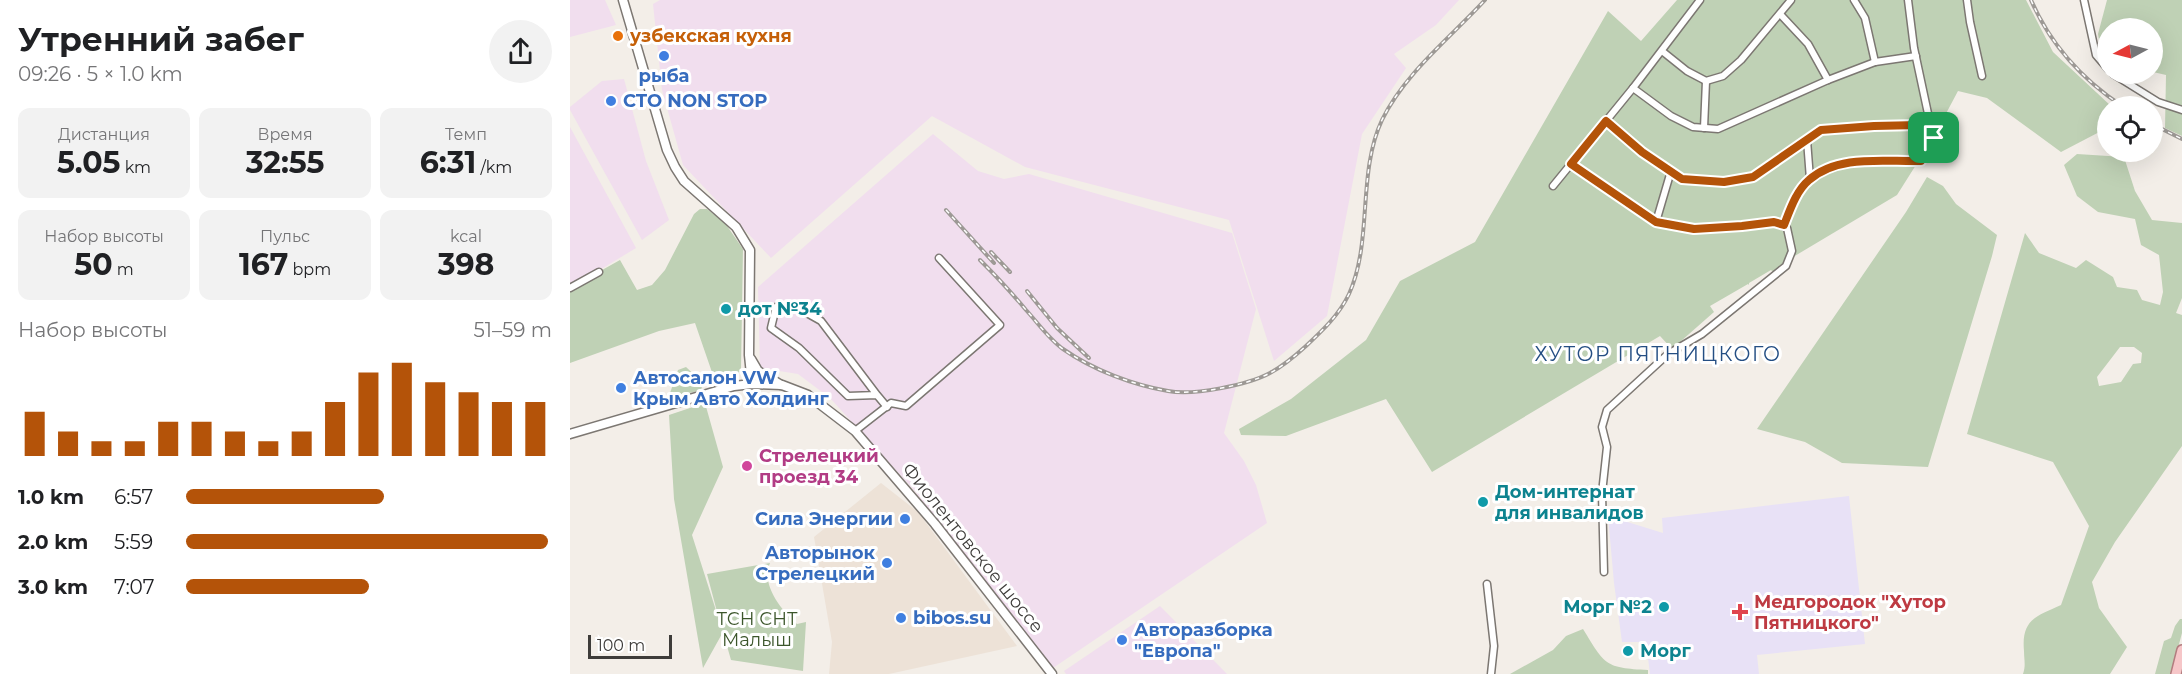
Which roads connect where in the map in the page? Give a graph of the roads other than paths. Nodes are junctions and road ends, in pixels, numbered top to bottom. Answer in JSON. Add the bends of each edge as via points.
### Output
{"nodes":[{"id":1,"x":622,"y":0,"type":"edge"},
{"id":2,"x":1700,"y":0,"type":"edge"},
{"id":3,"x":1791,"y":0,"type":"edge"},
{"id":4,"x":1854,"y":0,"type":"edge"},
{"id":5,"x":1908,"y":0,"type":"edge"},
{"id":6,"x":1967,"y":0,"type":"edge"},
{"id":7,"x":2084,"y":0,"type":"edge"},
{"id":8,"x":1780,"y":14,"type":"junction"},
{"id":9,"x":1662,"y":51,"type":"junction"},
{"id":10,"x":2097,"y":55,"type":"edge"},
{"id":11,"x":1916,"y":56,"type":"junction"},
{"id":12,"x":1875,"y":62,"type":"junction"},
{"id":13,"x":1982,"y":76,"type":"dead end"},
{"id":14,"x":1828,"y":80,"type":"junction"},
{"id":15,"x":1706,"y":81,"type":"junction"},
{"id":16,"x":2129,"y":84,"type":"edge"},
{"id":17,"x":1633,"y":88,"type":"junction"},
{"id":18,"x":2182,"y":110,"type":"edge"},
{"id":19,"x":1606,"y":121,"type":"junction"},
{"id":20,"x":1704,"y":128,"type":"junction"},
{"id":21,"x":1934,"y":138,"type":"junction"},
{"id":22,"x":1807,"y":140,"type":"junction"},
{"id":23,"x":1571,"y":164,"type":"junction"},
{"id":24,"x":1671,"y":171,"type":"junction"},
{"id":25,"x":1810,"y":179,"type":"junction"},
{"id":26,"x":1553,"y":186,"type":"dead end"},
{"id":27,"x":1656,"y":222,"type":"junction"},
{"id":28,"x":1785,"y":226,"type":"junction"},
{"id":29,"x":939,"y":258,"type":"dead end"},
{"id":30,"x":599,"y":272,"type":"dead end"},
{"id":31,"x":570,"y":288,"type":"edge"},
{"id":32,"x":749,"y":355,"type":"junction"},
{"id":33,"x":752,"y":384,"type":"junction"},
{"id":34,"x":782,"y":385,"type":"junction"},
{"id":35,"x":734,"y":386,"type":"junction"},
{"id":36,"x":877,"y":395,"type":"junction"},
{"id":37,"x":887,"y":407,"type":"junction"},
{"id":38,"x":855,"y":431,"type":"junction"},
{"id":39,"x":570,"y":434,"type":"edge"},
{"id":40,"x":1604,"y":572,"type":"dead end"},
{"id":41,"x":1487,"y":584,"type":"dead end"},
{"id":42,"x":2182,"y":650,"type":"edge"},
{"id":43,"x":1052,"y":674,"type":"edge"},
{"id":44,"x":1491,"y":674,"type":"edge"},
{"id":45,"x":2176,"y":674,"type":"edge"}],
"edges":[{"from":1,"to":32,"type":"main road","via":[[675,168],[736,227],[750,250]]},
{"from":2,"to":9,"type":"street"},
{"from":3,"to":8,"type":"street"},
{"from":4,"to":12,"type":"street","via":[[1865,18]]},
{"from":5,"to":11,"type":"street"},
{"from":6,"to":13,"type":"street"},
{"from":7,"to":10,"type":"street"},
{"from":8,"to":14,"type":"street","via":[[1808,44]]},
{"from":8,"to":15,"type":"street","via":[[1724,76]]},
{"from":9,"to":15,"type":"street"},
{"from":9,"to":17,"type":"street"},
{"from":11,"to":12,"type":"street"},
{"from":11,"to":21,"type":"street"},
{"from":12,"to":14,"type":"street"},
{"from":14,"to":20,"type":"street","via":[[1718,129]]},
{"from":15,"to":20,"type":"street"},
{"from":16,"to":18,"type":"street","via":[[2158,102]]},
{"from":17,"to":19,"type":"street"},
{"from":17,"to":20,"type":"street","via":[[1671,116]]},
{"from":19,"to":23,"type":"street"},
{"from":19,"to":24,"type":"street"},
{"from":21,"to":22,"type":"street","via":[[1919,125],[1821,130]]},
{"from":21,"to":25,"type":"street","via":[[1921,161],[1841,164],[1825,168]]},
{"from":22,"to":24,"type":"street","via":[[1753,177],[1724,182],[1682,179]]},
{"from":22,"to":25,"type":"street"},
{"from":23,"to":26,"type":"street"},
{"from":23,"to":27,"type":"street"},
{"from":24,"to":27,"type":"street"},
{"from":25,"to":28,"type":"street","via":[[1792,204]]},
{"from":27,"to":28,"type":"street","via":[[1694,229],[1774,222]]},
{"from":28,"to":40,"type":"street","via":[[1792,251],[1786,266],[1702,334],[1668,354],[1607,410],[1602,427],[1607,447],[1602,493]]},
{"from":29,"to":37,"type":"street","via":[[1000,325],[906,406],[891,403]]},
{"from":30,"to":31,"type":"street"},
{"from":32,"to":33,"type":"main road"},
{"from":32,"to":34,"type":"main road","via":[[758,371]]},
{"from":32,"to":35,"type":"main road","via":[[747,370]]},
{"from":33,"to":34,"type":"main road","name":"Фиолентовское шоссе"},
{"from":33,"to":35,"type":"main road","name":"Фиолентовское шоссе"},
{"from":34,"to":38,"type":"main road","name":"Фиолентовское шоссе","via":[[808,395]]},
{"from":35,"to":39,"type":"main road","name":"Фиолентовское шоссе"},
{"from":36,"to":36,"type":"street","via":[[848,396],[799,348],[771,328],[776,307],[796,307],[821,321]]},
{"from":36,"to":37,"type":"street"},
{"from":37,"to":38,"type":"street"},
{"from":38,"to":43,"type":"main road","name":"Фиолентовское шоссе","via":[[935,524]]},
{"from":41,"to":44,"type":"street","via":[[1494,646]]},
{"from":42,"to":45,"type":"main road"}]}
